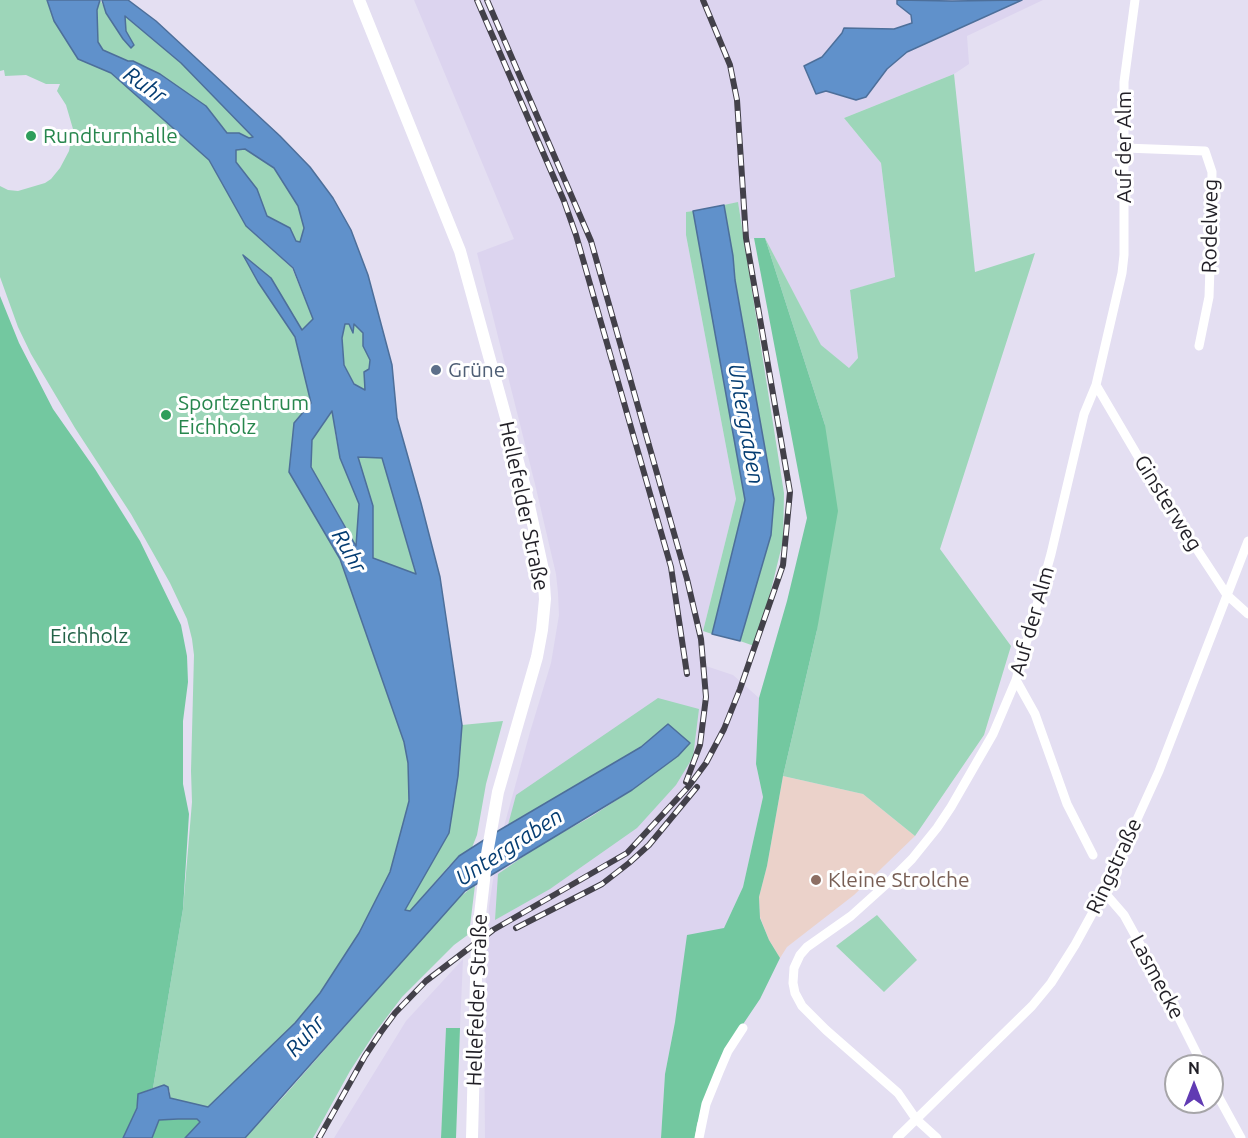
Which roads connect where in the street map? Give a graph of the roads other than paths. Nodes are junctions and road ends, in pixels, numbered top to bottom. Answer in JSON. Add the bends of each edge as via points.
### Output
{"nodes":[{"id":1,"x":359,"y":0,"type":"edge"},
{"id":2,"x":1135,"y":0,"type":"edge"},
{"id":3,"x":1125,"y":148,"type":"junction"},
{"id":4,"x":1198,"y":346,"type":"dead end"},
{"id":5,"x":1096,"y":385,"type":"junction"},
{"id":6,"x":1248,"y":541,"type":"edge"},
{"id":7,"x":1227,"y":596,"type":"junction"},
{"id":8,"x":1248,"y":614,"type":"edge"},
{"id":9,"x":1016,"y":680,"type":"junction"},
{"id":10,"x":1094,"y":855,"type":"dead end"},
{"id":11,"x":1104,"y":892,"type":"junction"},
{"id":12,"x":743,"y":1028,"type":"dead end"},
{"id":13,"x":1197,"y":1054,"type":"edge"},
{"id":14,"x":1224,"y":1108,"type":"edge"},
{"id":15,"x":916,"y":1119,"type":"junction"},
{"id":16,"x":472,"y":1138,"type":"edge"},
{"id":17,"x":699,"y":1138,"type":"edge"},
{"id":18,"x":897,"y":1138,"type":"edge"},
{"id":19,"x":937,"y":1138,"type":"edge"},
{"id":20,"x":1240,"y":1138,"type":"edge"}],
"edges":[{"from":1,"to":16,"type":"street","name":"Hellefelder Straße","via":[[460,251],[525,488],[543,570],[542,630],[494,810],[481,909]]},
{"from":2,"to":3,"type":"street","name":"Auf der Alm","via":[[1124,82]]},
{"from":3,"to":4,"type":"street","name":"Rodelweg","via":[[1205,151],[1212,172],[1209,297]]},
{"from":3,"to":5,"type":"street","name":"Auf der Alm","via":[[1122,273]]},
{"from":5,"to":7,"type":"street","name":"Ginsterweg"},
{"from":5,"to":9,"type":"street","name":"Auf der Alm","via":[[1084,414]]},
{"from":6,"to":7,"type":"street","name":"Ringstraße"},
{"from":7,"to":8,"type":"street","name":"Ginsterweg"},
{"from":7,"to":11,"type":"street","name":"Ringstraße","via":[[1159,771]]},
{"from":9,"to":10,"type":"street","via":[[1035,714],[1067,804]]},
{"from":9,"to":15,"type":"street","name":"Auf der Alm","via":[[993,734],[937,828],[891,880],[851,916],[807,947],[794,968],[792,983],[802,1005],[898,1093]]},
{"from":11,"to":13,"type":"street","name":"Lasmecke","via":[[1124,915]]},
{"from":11,"to":15,"type":"street","name":"Ringstraße","via":[[1062,966],[1032,1006]]},
{"from":12,"to":17,"type":"street","via":[[706,1104]]},
{"from":14,"to":20,"type":"street"},
{"from":15,"to":18,"type":"street","name":"Ringstraße"},
{"from":15,"to":19,"type":"street","name":"Auf der Alm"}]}
